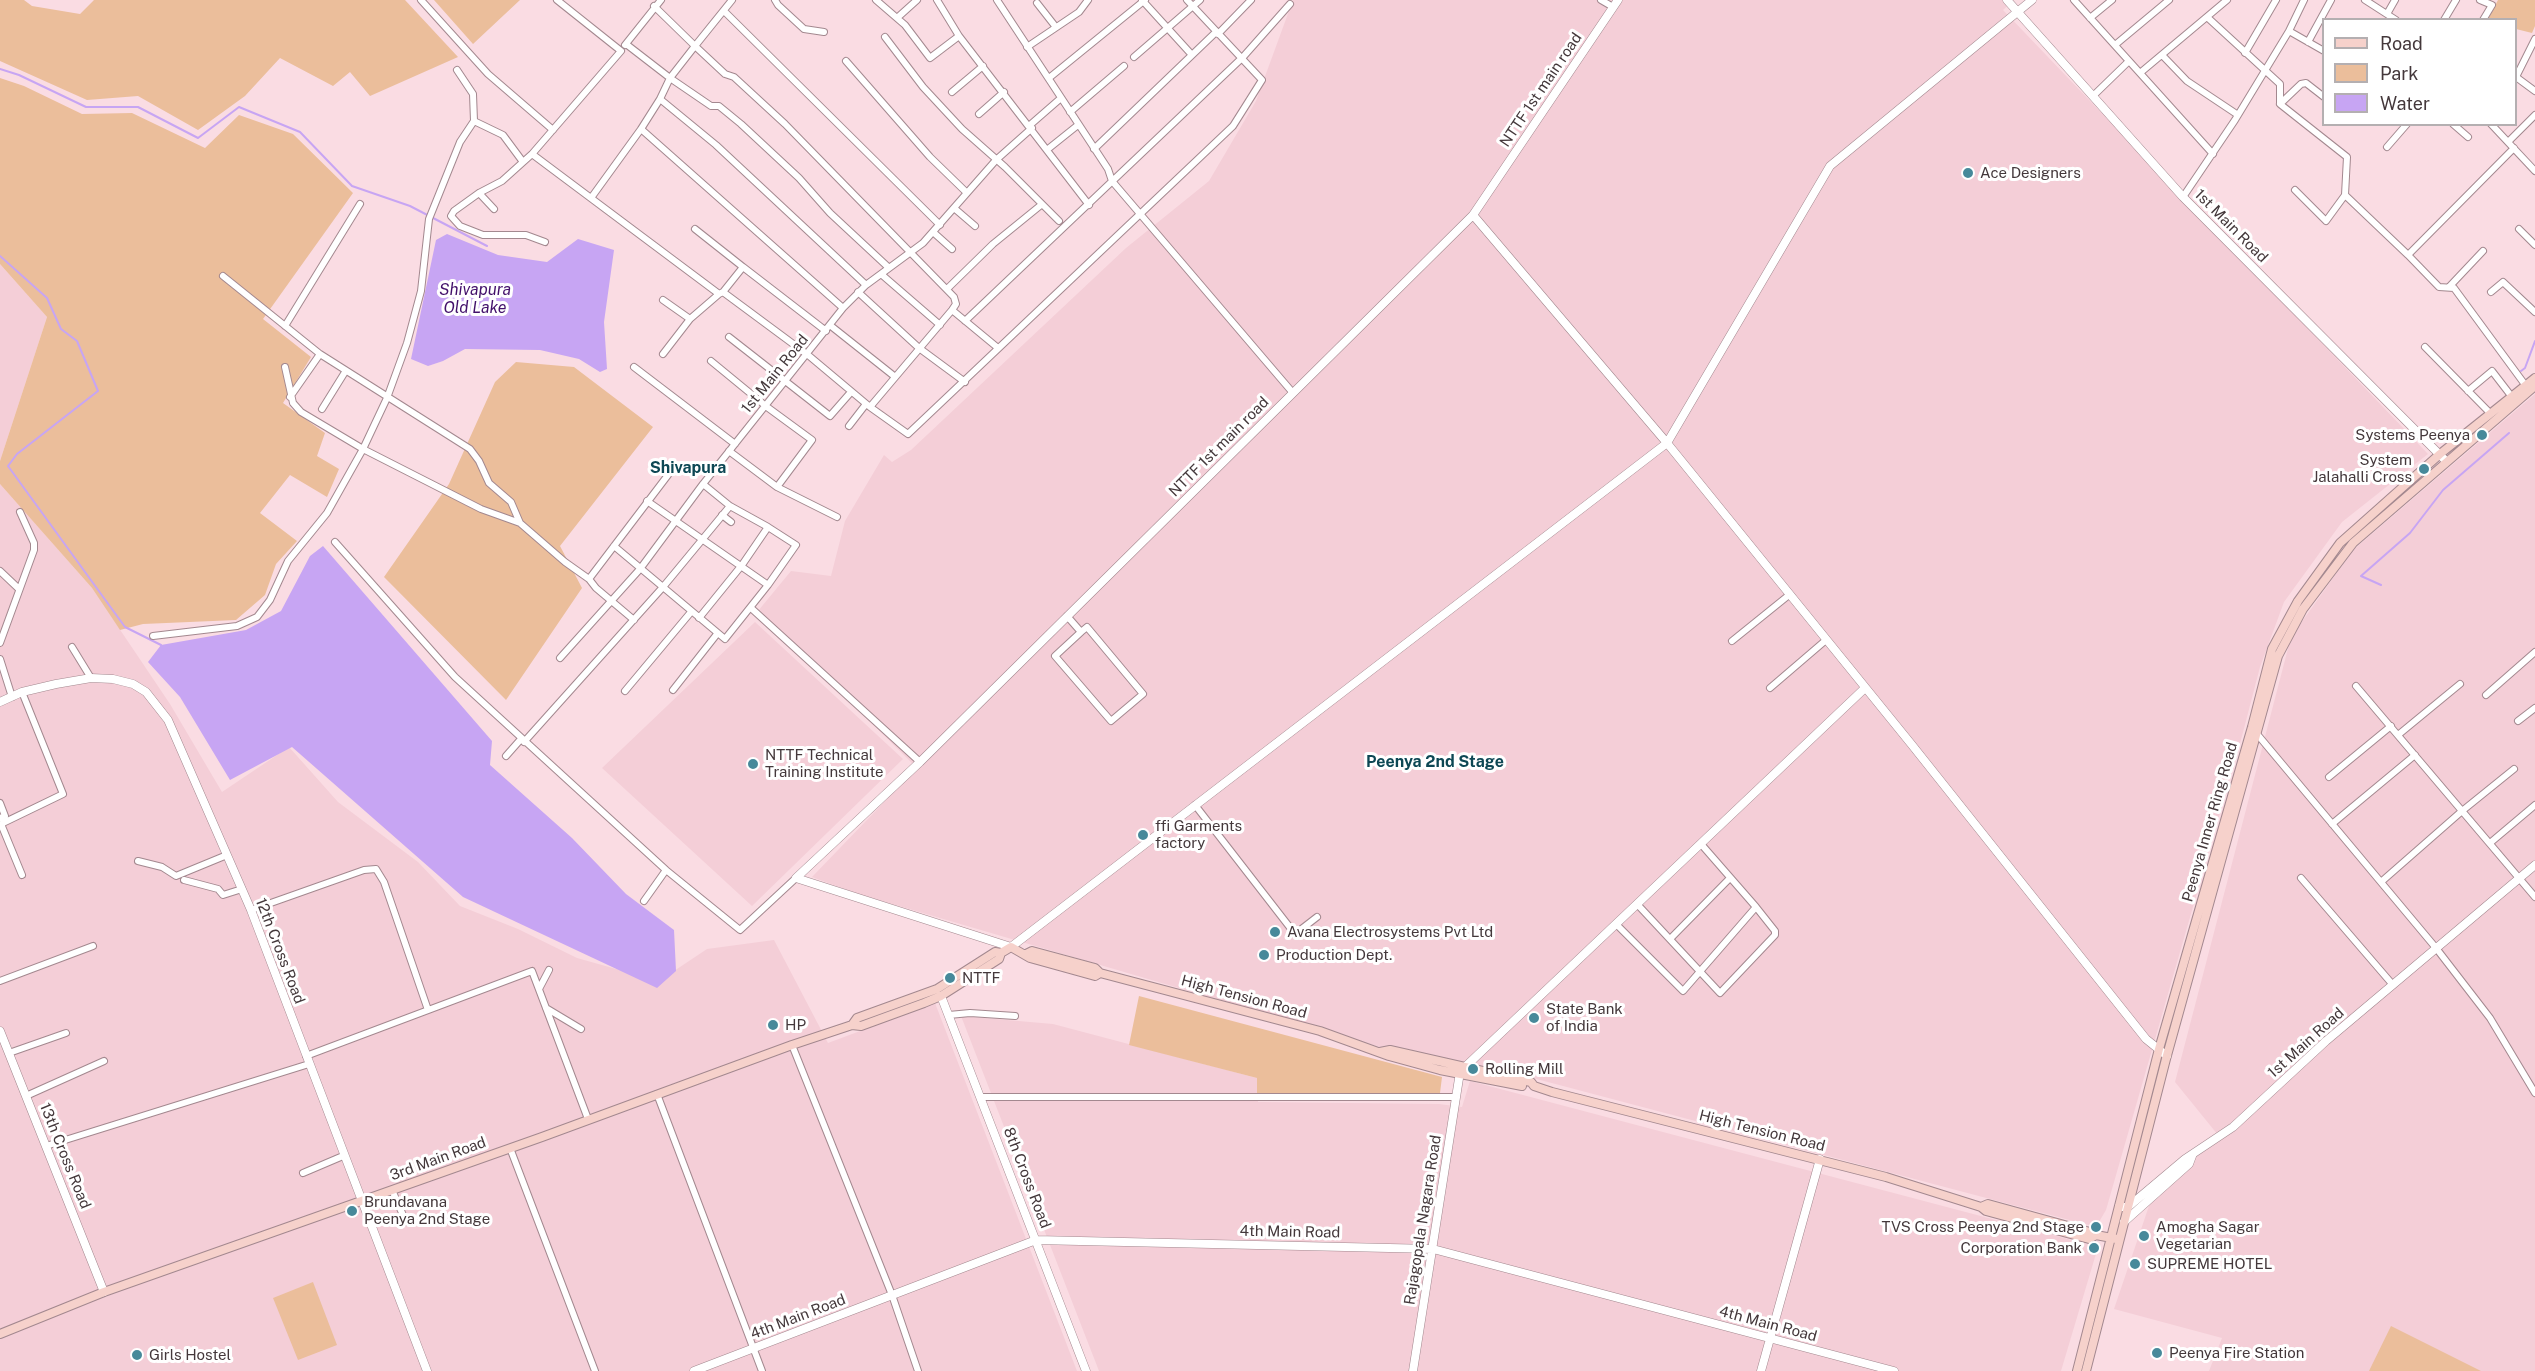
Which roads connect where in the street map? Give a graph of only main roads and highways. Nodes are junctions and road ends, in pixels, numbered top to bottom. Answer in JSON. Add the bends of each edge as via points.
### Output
{"nodes":[{"id":1,"x":2535,"y":378,"type":"edge"},
{"id":2,"x":2531,"y":386,"type":"edge"},
{"id":3,"x":2443,"y":458,"type":"junction"},
{"id":4,"x":1011,"y":947,"type":"joint"},
{"id":5,"x":1000,"y":953,"type":"junction"},
{"id":6,"x":852,"y":1025,"type":"junction"},
{"id":7,"x":2163,"y":1036,"type":"junction"},
{"id":8,"x":2171,"y":1043,"type":"junction"},
{"id":9,"x":2124,"y":1207,"type":"junction"},
{"id":10,"x":2120,"y":1221,"type":"junction"},
{"id":11,"x":2111,"y":1238,"type":"junction"},
{"id":12,"x":2121,"y":1239,"type":"junction"},
{"id":13,"x":0,"y":1334,"type":"edge"},
{"id":14,"x":2077,"y":1371,"type":"edge"},
{"id":15,"x":2086,"y":1371,"type":"edge"}],
"edges":[{"from":1,"to":2,"type":"main road","name":"Peenya Inner Ring Road"},
{"from":2,"to":3,"type":"main road","name":"Peenya Inner Ring Road"},
{"from":2,"to":3,"type":"main road","name":"Peenya Inner Ring Road","via":[[2490,413]]},
{"from":3,"to":7,"type":"main road","name":"Peenya Inner Ring Road","via":[[2340,543],[2298,601],[2272,649]]},
{"from":3,"to":8,"type":"main road","name":"Peenya Inner Ring Road","via":[[2353,543],[2303,609],[2278,656]]},
{"from":4,"to":5,"type":"main road","name":"3rd Main Road"},
{"from":4,"to":11,"type":"main road","name":"High Tension Road","via":[[1030,957],[1095,976],[1100,973],[1320,1031],[1380,1052],[1390,1050],[1462,1070],[1531,1082],[1584,1101],[1886,1177],[1986,1211],[2090,1239],[2096,1235]]},
{"from":5,"to":6,"type":"main road","name":"3rd Main Road","via":[[995,952],[937,989],[857,1018]]},
{"from":5,"to":6,"type":"main road","name":"3rd Main Road","via":[[999,959],[941,996],[861,1026]]},
{"from":6,"to":13,"type":"main road","name":"3rd Main Road","via":[[104,1292]]},
{"from":7,"to":8,"type":"main road"},
{"from":7,"to":9,"type":"main road","name":"Peenya Inner Ring Road"},
{"from":8,"to":9,"type":"main road","name":"Peenya Inner Ring Road"},
{"from":9,"to":10,"type":"main road","name":"Peenya Inner Ring Road"},
{"from":10,"to":11,"type":"main road","name":"Peenya Inner Ring Road"},
{"from":10,"to":12,"type":"main road","name":"Peenya Inner Ring Road"},
{"from":11,"to":12,"type":"main road","name":"High Tension Road"},
{"from":11,"to":14,"type":"main road","name":"Peenya Inner Ring Road"},
{"from":12,"to":15,"type":"main road","name":"Peenya Inner Ring Road"}]}
